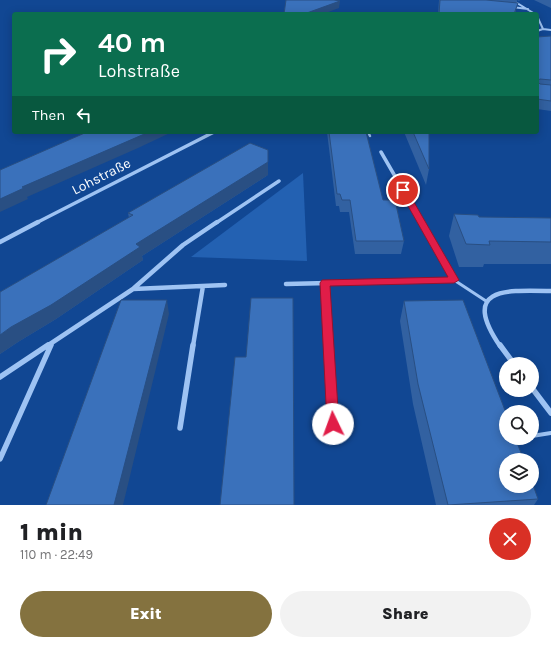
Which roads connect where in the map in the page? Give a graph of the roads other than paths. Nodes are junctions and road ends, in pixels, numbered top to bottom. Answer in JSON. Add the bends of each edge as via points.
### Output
{"nodes":[{"id":1,"x":512,"y":0,"type":"edge"},
{"id":2,"x":507,"y":7,"type":"edge"},
{"id":3,"x":528,"y":9,"type":"junction"},
{"id":4,"x":532,"y":12,"type":"edge"},
{"id":5,"x":539,"y":21,"type":"edge"},
{"id":6,"x":543,"y":29,"type":"junction"},
{"id":7,"x":539,"y":30,"type":"edge"},
{"id":8,"x":551,"y":30,"type":"edge"},
{"id":9,"x":210,"y":134,"type":"edge"},
{"id":10,"x":381,"y":152,"type":"dead end"},
{"id":11,"x":279,"y":181,"type":"dead end"},
{"id":12,"x":0,"y":242,"type":"edge"},
{"id":13,"x":454,"y":280,"type":"junction"},
{"id":14,"x":325,"y":283,"type":"junction"},
{"id":15,"x":286,"y":284,"type":"dead end"},
{"id":16,"x":225,"y":285,"type":"dead end"},
{"id":17,"x":203,"y":286,"type":"junction"},
{"id":18,"x":133,"y":289,"type":"junction"},
{"id":19,"x":551,"y":291,"type":"edge"},
{"id":20,"x":486,"y":301,"type":"junction"},
{"id":21,"x":51,"y":345,"type":"junction"},
{"id":22,"x":508,"y":357,"type":"edge"},
{"id":23,"x":0,"y":377,"type":"edge"},
{"id":24,"x":539,"y":397,"type":"edge"},
{"id":25,"x":551,"y":413,"type":"edge"},
{"id":26,"x":180,"y":428,"type":"dead end"},
{"id":27,"x":551,"y":433,"type":"edge"},
{"id":28,"x":539,"y":435,"type":"edge"},
{"id":29,"x":334,"y":439,"type":"dead end"},
{"id":30,"x":0,"y":459,"type":"edge"}],
"edges":[{"from":1,"to":3,"type":"street"},
{"from":2,"to":3,"type":"street"},
{"from":3,"to":4,"type":"street"},
{"from":5,"to":6,"type":"street"},
{"from":6,"to":7,"type":"street"},
{"from":6,"to":8,"type":"street"},
{"from":9,"to":12,"type":"street","name":"Lohstraße"},
{"from":10,"to":13,"type":"street"},
{"from":11,"to":18,"type":"street","via":[[183,245]]},
{"from":13,"to":14,"type":"street"},
{"from":13,"to":20,"type":"lane"},
{"from":14,"to":15,"type":"street"},
{"from":14,"to":29,"type":"street"},
{"from":16,"to":17,"type":"street"},
{"from":17,"to":18,"type":"street"},
{"from":17,"to":26,"type":"street"},
{"from":18,"to":21,"type":"street"},
{"from":19,"to":20,"type":"street","via":[[504,292],[492,295]]},
{"from":20,"to":22,"type":"street","via":[[486,323]]},
{"from":21,"to":23,"type":"street"},
{"from":21,"to":30,"type":"street"},
{"from":24,"to":25,"type":"street"},
{"from":27,"to":28,"type":"lane"}]}
